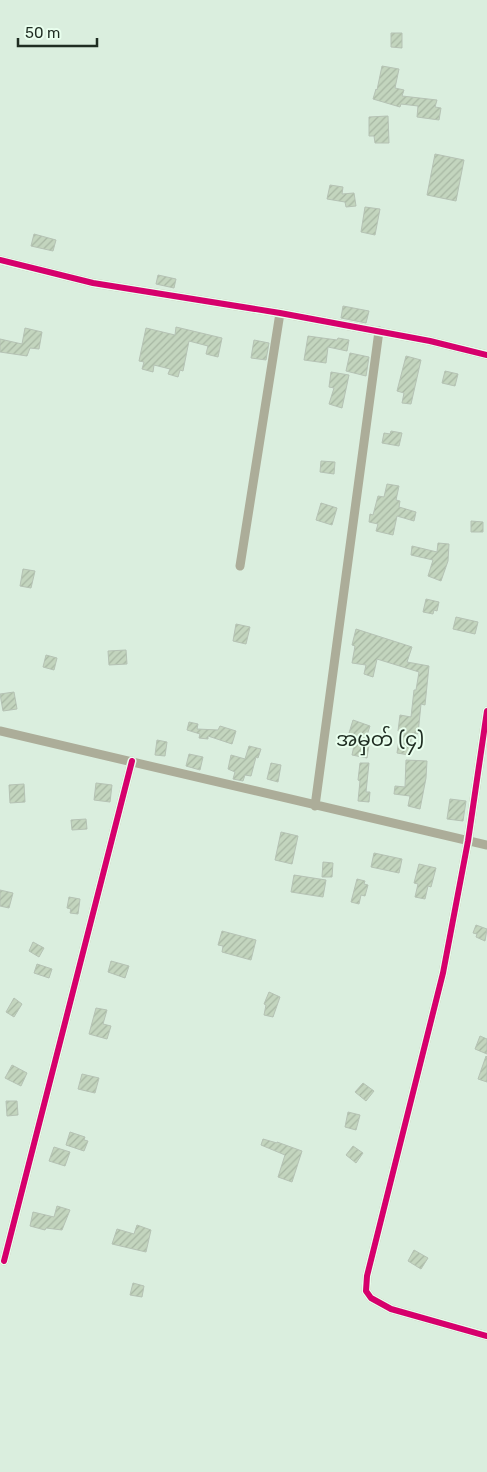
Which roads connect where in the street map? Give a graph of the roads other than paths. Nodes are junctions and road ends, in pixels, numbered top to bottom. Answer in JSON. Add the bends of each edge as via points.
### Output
{"nodes":[{"id":1,"x":0,"y":260,"type":"edge"},
{"id":2,"x":280,"y":312,"type":"junction"},
{"id":3,"x":380,"y":331,"type":"junction"},
{"id":4,"x":487,"y":355,"type":"edge"},
{"id":5,"x":240,"y":566,"type":"dead end"},
{"id":6,"x":487,"y":711,"type":"edge"},
{"id":7,"x":0,"y":731,"type":"edge"},
{"id":8,"x":132,"y":761,"type":"junction"},
{"id":9,"x":315,"y":806,"type":"junction"},
{"id":10,"x":468,"y":841,"type":"junction"},
{"id":11,"x":487,"y":845,"type":"edge"},
{"id":12,"x":4,"y":1261,"type":"dead end"},
{"id":13,"x":487,"y":1336,"type":"edge"}],
"edges":[{"from":1,"to":2,"type":"street","via":[[93,284]]},
{"from":2,"to":3,"type":"street"},
{"from":2,"to":5,"type":"street"},
{"from":3,"to":4,"type":"street"},
{"from":3,"to":9,"type":"street"},
{"from":6,"to":10,"type":"street"},
{"from":7,"to":8,"type":"street"},
{"from":8,"to":9,"type":"street"},
{"from":8,"to":12,"type":"street"},
{"from":9,"to":10,"type":"street"},
{"from":10,"to":11,"type":"street"},
{"from":10,"to":13,"type":"street","via":[[443,974],[367,1276],[366,1291],[371,1298],[391,1309]]}]}
